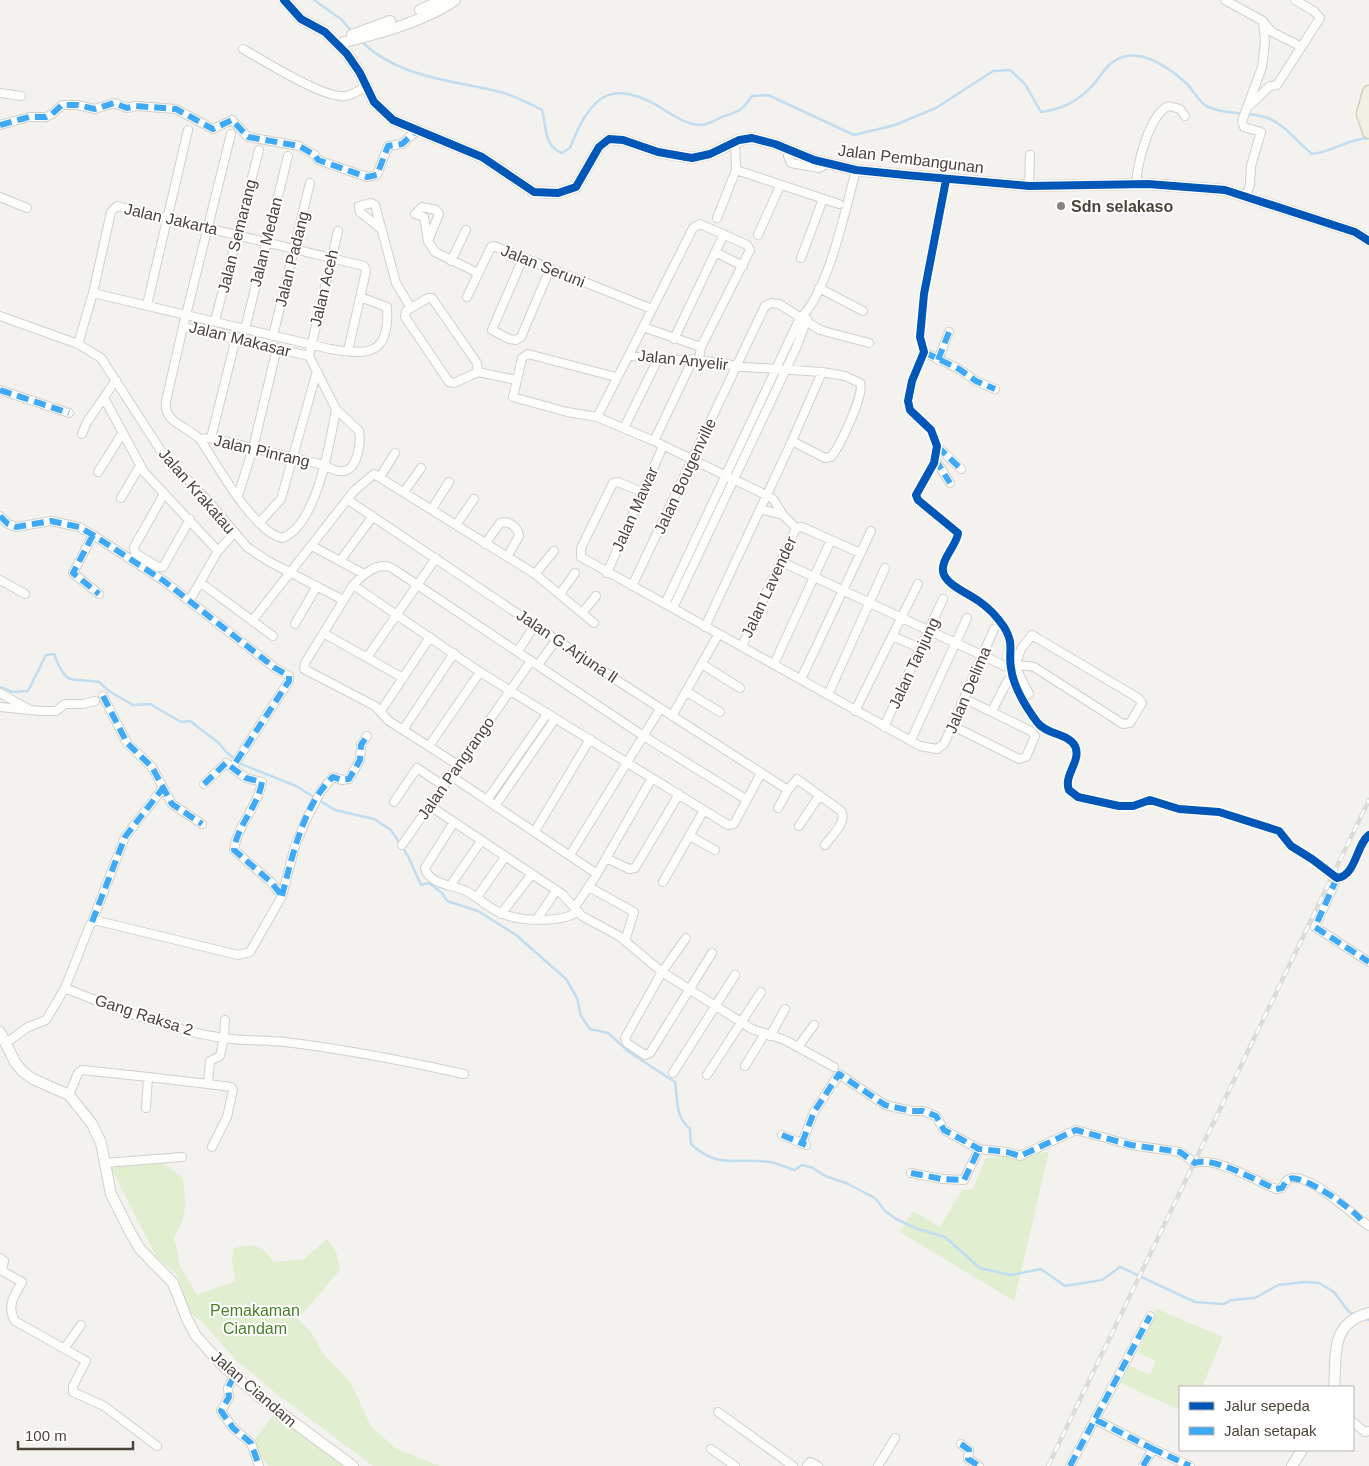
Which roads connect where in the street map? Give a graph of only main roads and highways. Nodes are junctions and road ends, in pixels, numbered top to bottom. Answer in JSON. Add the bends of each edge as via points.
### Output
{"nodes":[{"id":1,"x":1369,"y":92,"type":"edge"},
{"id":2,"x":1369,"y":132,"type":"edge"}],
"edges":[{"from":1,"to":2,"type":"main road","via":[[1363,114]]}]}
